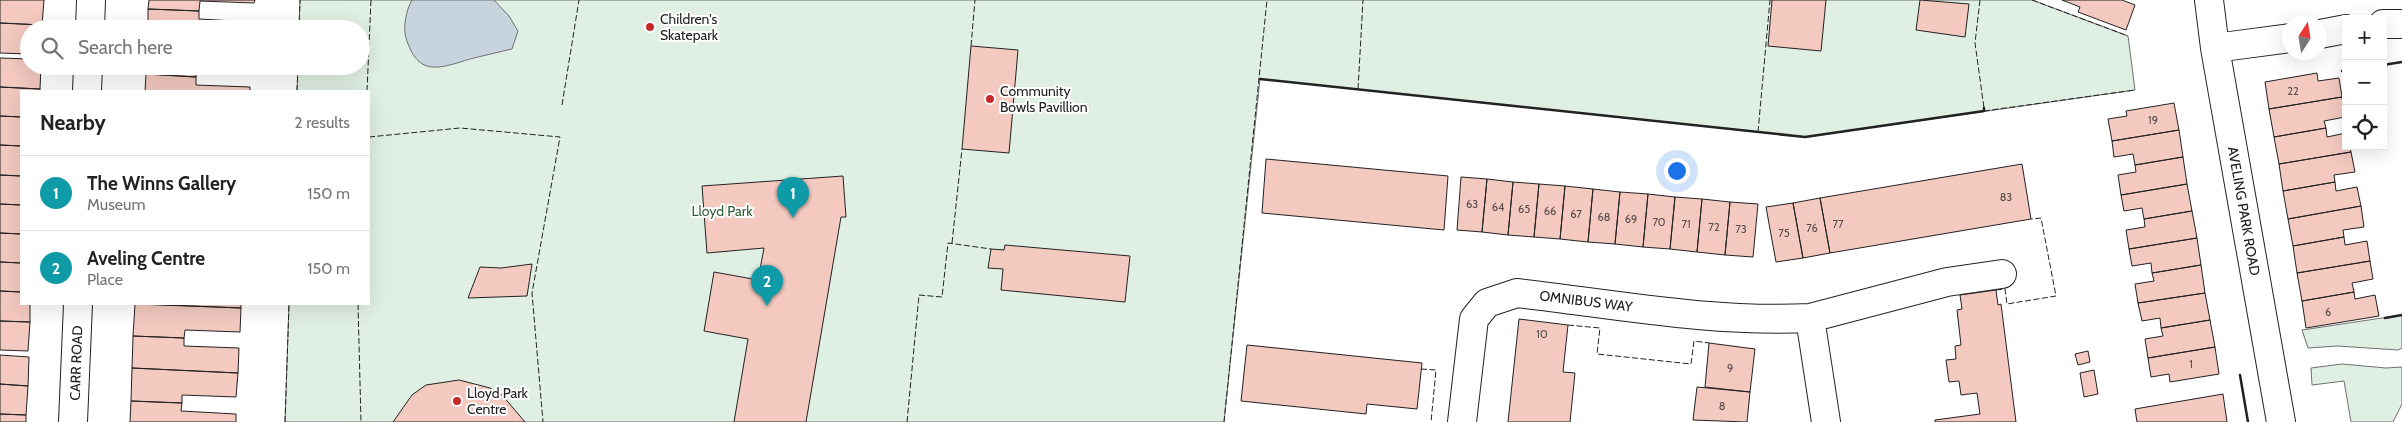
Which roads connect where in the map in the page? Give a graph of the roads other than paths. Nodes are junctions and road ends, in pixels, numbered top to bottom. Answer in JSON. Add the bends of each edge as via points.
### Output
{"nodes":[{"id":1,"x":91,"y":0,"type":"edge"},
{"id":2,"x":2209,"y":0,"type":"edge"},
{"id":3,"x":90,"y":20,"type":"edge"},
{"id":4,"x":2387,"y":24,"type":"edge"},
{"id":5,"x":2402,"y":24,"type":"edge"},
{"id":6,"x":2342,"y":30,"type":"edge"},
{"id":7,"x":2327,"y":33,"type":"edge"},
{"id":8,"x":2282,"y":39,"type":"edge"},
{"id":9,"x":2215,"y":48,"type":"junction"},
{"id":10,"x":88,"y":75,"type":"edge"},
{"id":11,"x":87,"y":90,"type":"edge"},
{"id":12,"x":2002,"y":274,"type":"dead end"},
{"id":13,"x":78,"y":305,"type":"edge"},
{"id":14,"x":1810,"y":318,"type":"junction"},
{"id":15,"x":73,"y":422,"type":"edge"},
{"id":16,"x":1462,"y":422,"type":"edge"},
{"id":17,"x":1826,"y":422,"type":"edge"},
{"id":18,"x":2281,"y":422,"type":"edge"}],
"edges":[{"from":1,"to":3,"type":"street"},
{"from":2,"to":9,"type":"street","name":"AVELING PARK ROAD"},
{"from":4,"to":5,"type":"street"},
{"from":6,"to":7,"type":"street"},
{"from":8,"to":9,"type":"street"},
{"from":9,"to":18,"type":"street","name":"AVELING PARK ROAD"},
{"from":10,"to":11,"type":"street"},
{"from":12,"to":14,"type":"street","name":"OMNIBUS WAY","via":[[1947,282]]},
{"from":13,"to":15,"type":"street","name":"CARR ROAD"},
{"from":14,"to":16,"type":"street","name":"OMNIBUS WAY","via":[[1720,317],[1516,293],[1487,303],[1474,319]]},
{"from":14,"to":17,"type":"street"}]}
